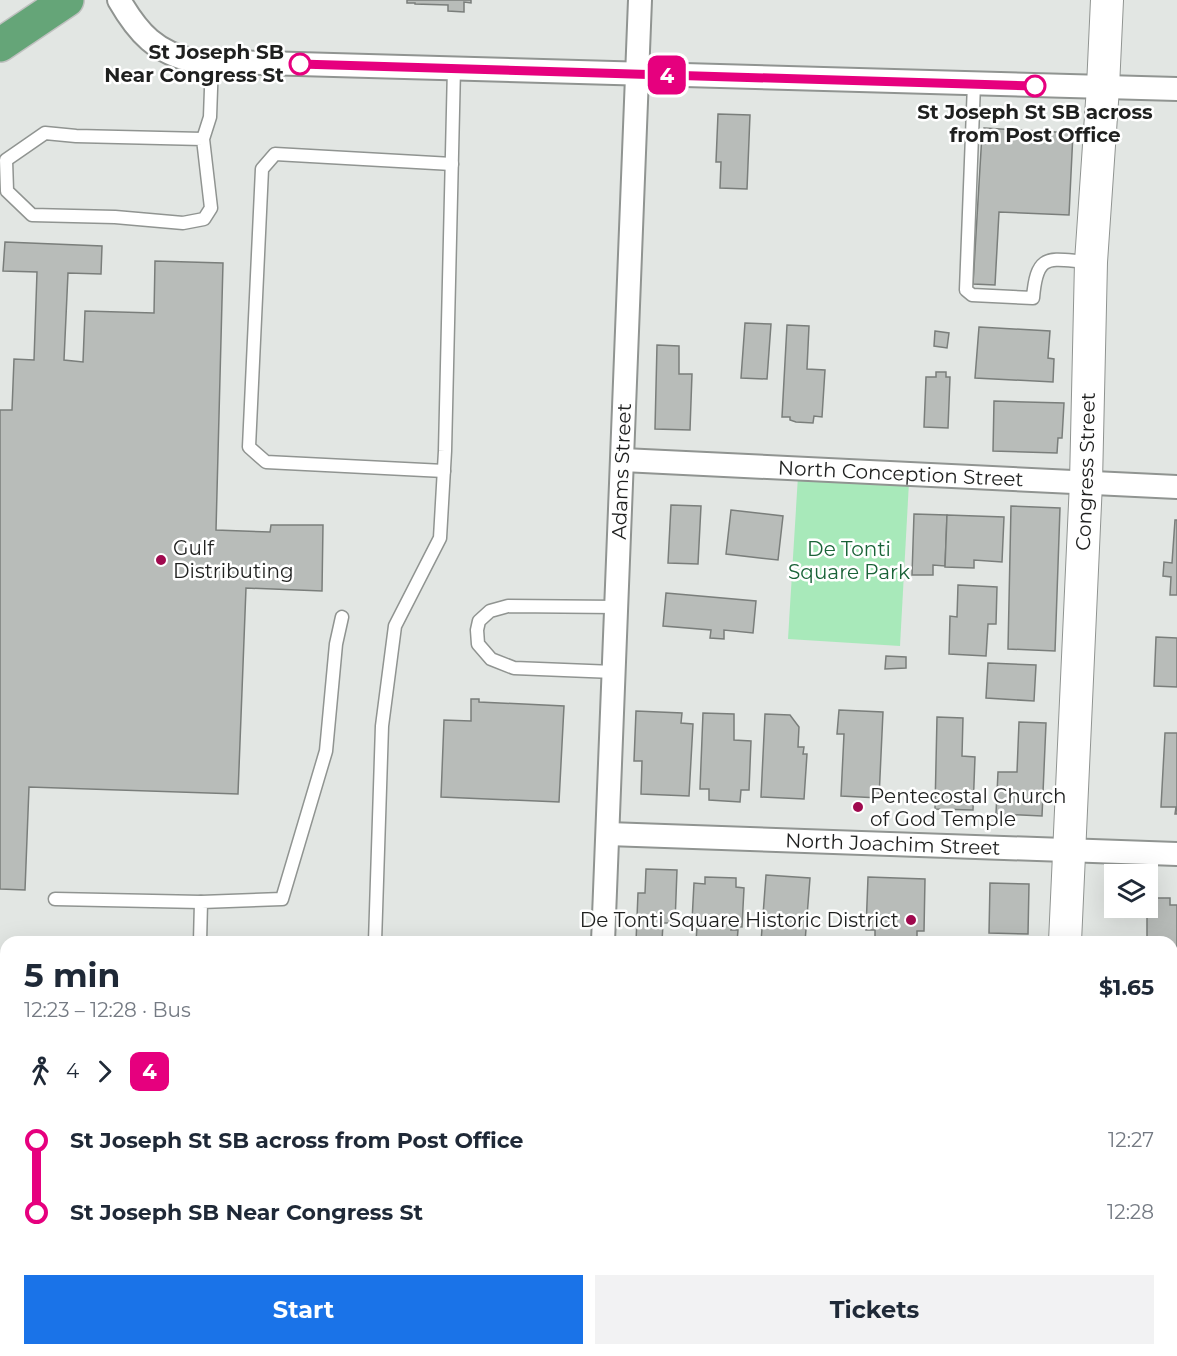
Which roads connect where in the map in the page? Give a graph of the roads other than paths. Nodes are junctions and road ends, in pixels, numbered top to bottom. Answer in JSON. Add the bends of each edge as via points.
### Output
{"nodes":[{"id":1,"x":67,"y":0,"type":"edge"},
{"id":2,"x":118,"y":0,"type":"edge"},
{"id":3,"x":640,"y":0,"type":"edge"},
{"id":4,"x":1107,"y":0,"type":"edge"},
{"id":5,"x":0,"y":45,"type":"edge"},
{"id":6,"x":212,"y":61,"type":"junction"},
{"id":7,"x":453,"y":69,"type":"junction"},
{"id":8,"x":637,"y":74,"type":"junction"},
{"id":9,"x":974,"y":84,"type":"junction"},
{"id":10,"x":1103,"y":87,"type":"junction"},
{"id":11,"x":1177,"y":89,"type":"edge"},
{"id":12,"x":203,"y":139,"type":"junction"},
{"id":13,"x":452,"y":164,"type":"junction"},
{"id":14,"x":1091,"y":262,"type":"junction"},
{"id":15,"x":623,"y":460,"type":"junction"},
{"id":16,"x":444,"y":471,"type":"junction"},
{"id":17,"x":1086,"y":482,"type":"junction"},
{"id":18,"x":1177,"y":487,"type":"edge"},
{"id":19,"x":618,"y":607,"type":"junction"},
{"id":20,"x":342,"y":616,"type":"dead end"},
{"id":21,"x":614,"y":672,"type":"junction"},
{"id":22,"x":608,"y":834,"type":"junction"},
{"id":23,"x":1069,"y":850,"type":"junction"},
{"id":24,"x":1177,"y":854,"type":"edge"},
{"id":25,"x":55,"y":899,"type":"dead end"},
{"id":26,"x":201,"y":902,"type":"junction"},
{"id":27,"x":200,"y":936,"type":"edge"},
{"id":28,"x":375,"y":936,"type":"edge"},
{"id":29,"x":603,"y":936,"type":"edge"},
{"id":30,"x":1065,"y":936,"type":"edge"}],
"edges":[{"from":1,"to":5,"type":"highway"},
{"from":2,"to":6,"type":"street","via":[[144,35],[162,50],[176,57]]},
{"from":3,"to":8,"type":"street","name":"Adams Street"},
{"from":4,"to":10,"type":"street","name":"Congress Street"},
{"from":6,"to":7,"type":"street"},
{"from":6,"to":12,"type":"lane","via":[[210,117]]},
{"from":7,"to":8,"type":"street"},
{"from":7,"to":13,"type":"lane"},
{"from":8,"to":9,"type":"street"},
{"from":8,"to":15,"type":"street","name":"Adams Street"},
{"from":9,"to":10,"type":"street"},
{"from":9,"to":14,"type":"lane","via":[[966,290],[972,295],[1033,298],[1039,267],[1050,260]]},
{"from":10,"to":11,"type":"street"},
{"from":10,"to":14,"type":"street","name":"Congress Street"},
{"from":12,"to":12,"type":"lane","via":[[45,133],[6,159],[7,191],[32,215],[183,223],[204,219],[211,208]]},
{"from":13,"to":16,"type":"lane"},
{"from":13,"to":16,"type":"lane","via":[[275,154],[262,169],[249,447],[266,462]]},
{"from":14,"to":17,"type":"street","name":"Congress Street"},
{"from":15,"to":17,"type":"street","name":"North Conception Street"},
{"from":15,"to":19,"type":"street","name":"Adams Street"},
{"from":16,"to":28,"type":"lane","via":[[440,538],[395,626],[382,726]]},
{"from":17,"to":18,"type":"street","name":"North Conception Street"},
{"from":17,"to":23,"type":"street","name":"Congress Street"},
{"from":19,"to":21,"type":"street","name":"Adams Street"},
{"from":19,"to":21,"type":"lane","via":[[508,606],[490,611],[479,621],[477,630],[478,644],[491,658],[514,668]]},
{"from":20,"to":26,"type":"lane","via":[[326,751],[282,899]]},
{"from":21,"to":22,"type":"street","name":"Adams Street"},
{"from":22,"to":23,"type":"street","name":"North Joachim Street"},
{"from":22,"to":29,"type":"street","name":"Adams Street"},
{"from":23,"to":24,"type":"street","name":"North Joachim Street"},
{"from":23,"to":30,"type":"street","name":"Congress Street"},
{"from":25,"to":26,"type":"lane"},
{"from":26,"to":27,"type":"lane"}]}
